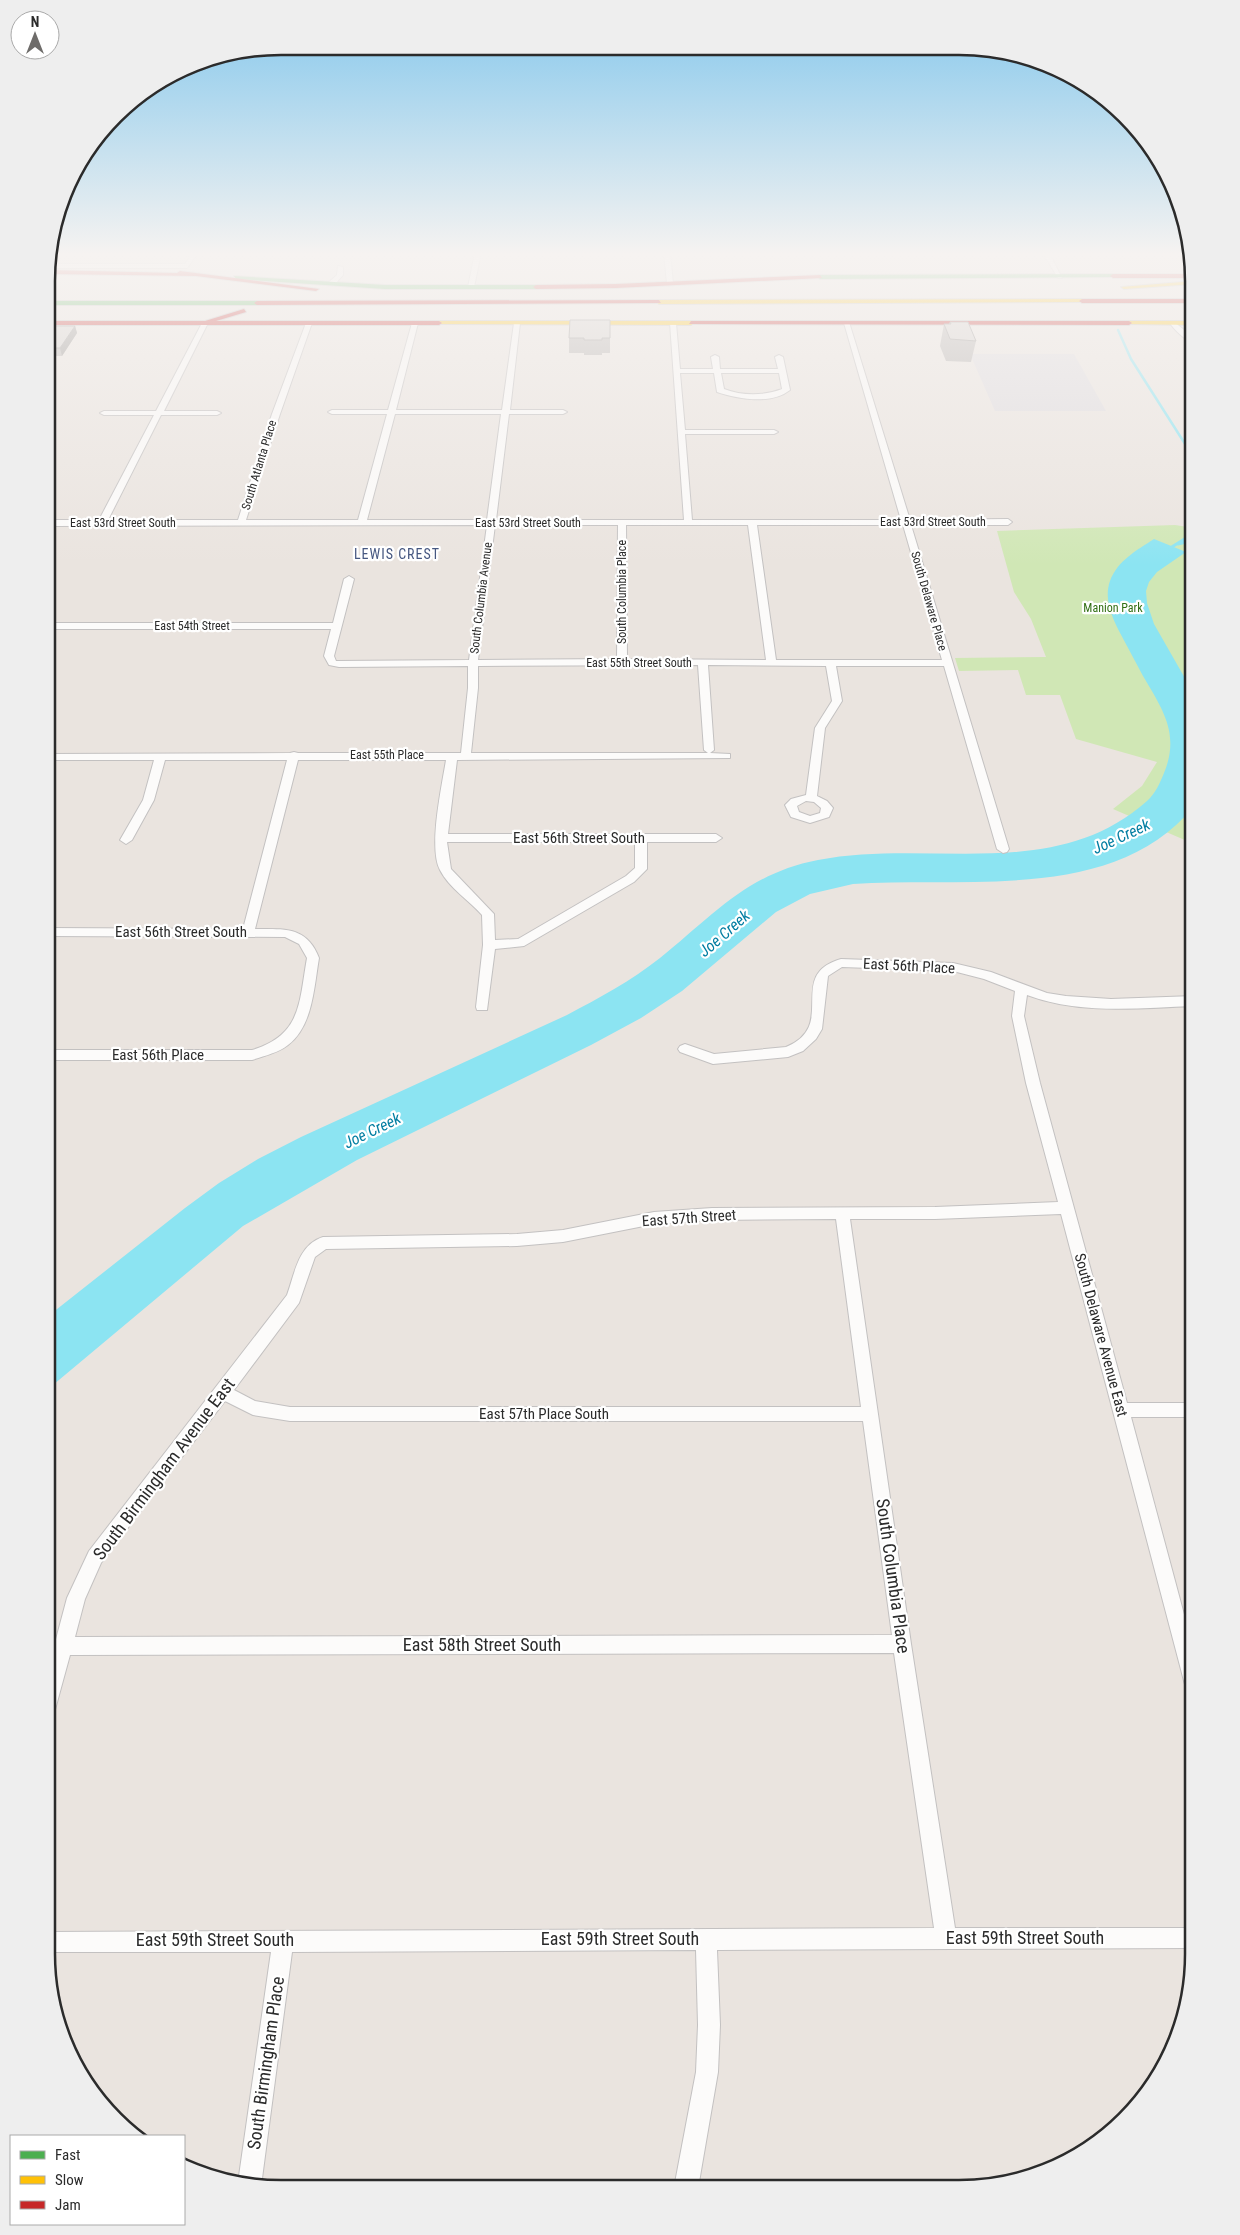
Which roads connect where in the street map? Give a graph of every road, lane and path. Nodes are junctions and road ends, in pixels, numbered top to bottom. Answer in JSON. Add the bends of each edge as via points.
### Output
{"nodes":[{"id":1,"x":188,"y":357,"type":"edge"},
{"id":2,"x":297,"y":357,"type":"edge"},
{"id":3,"x":405,"y":357,"type":"edge"},
{"id":4,"x":512,"y":357,"type":"edge"},
{"id":5,"x":676,"y":357,"type":"edge"},
{"id":6,"x":715,"y":357,"type":"dead end"},
{"id":7,"x":779,"y":357,"type":"dead end"},
{"id":8,"x":857,"y":357,"type":"edge"},
{"id":9,"x":677,"y":371,"type":"junction"},
{"id":10,"x":717,"y":371,"type":"junction"},
{"id":11,"x":782,"y":371,"type":"junction"},
{"id":12,"x":217,"y":412,"type":"dead end"},
{"id":13,"x":332,"y":412,"type":"dead end"},
{"id":14,"x":390,"y":412,"type":"junction"},
{"id":15,"x":504,"y":412,"type":"junction"},
{"id":16,"x":562,"y":412,"type":"dead end"},
{"id":17,"x":104,"y":413,"type":"dead end"},
{"id":18,"x":160,"y":413,"type":"junction"},
{"id":19,"x":681,"y":432,"type":"junction"},
{"id":20,"x":774,"y":432,"type":"dead end"},
{"id":21,"x":102,"y":522,"type":"junction"},
{"id":22,"x":622,"y":522,"type":"junction"},
{"id":23,"x":688,"y":522,"type":"junction"},
{"id":24,"x":752,"y":522,"type":"junction"},
{"id":25,"x":906,"y":522,"type":"junction"},
{"id":26,"x":1008,"y":522,"type":"dead end"},
{"id":27,"x":55,"y":523,"type":"edge"},
{"id":28,"x":242,"y":523,"type":"junction"},
{"id":29,"x":362,"y":523,"type":"junction"},
{"id":30,"x":491,"y":523,"type":"junction"},
{"id":31,"x":350,"y":579,"type":"dead end"},
{"id":32,"x":55,"y":626,"type":"edge"},
{"id":33,"x":336,"y":626,"type":"junction"},
{"id":34,"x":622,"y":662,"type":"junction"},
{"id":35,"x":703,"y":663,"type":"junction"},
{"id":36,"x":946,"y":663,"type":"junction"},
{"id":37,"x":473,"y":664,"type":"junction"},
{"id":38,"x":772,"y":664,"type":"junction"},
{"id":39,"x":830,"y":664,"type":"junction"},
{"id":40,"x":709,"y":750,"type":"dead end"},
{"id":41,"x":452,"y":754,"type":"junction"},
{"id":42,"x":466,"y":754,"type":"junction"},
{"id":43,"x":294,"y":755,"type":"junction"},
{"id":44,"x":55,"y":756,"type":"edge"},
{"id":45,"x":160,"y":756,"type":"junction"},
{"id":46,"x":726,"y":756,"type":"dead end"},
{"id":47,"x":811,"y":798,"type":"dead end"},
{"id":48,"x":442,"y":838,"type":"junction"},
{"id":49,"x":641,"y":838,"type":"junction"},
{"id":50,"x":716,"y":838,"type":"dead end"},
{"id":51,"x":126,"y":840,"type":"dead end"},
{"id":52,"x":1003,"y":849,"type":"dead end"},
{"id":53,"x":55,"y":932,"type":"edge"},
{"id":54,"x":248,"y":932,"type":"junction"},
{"id":55,"x":488,"y":945,"type":"junction"},
{"id":56,"x":1022,"y":988,"type":"junction"},
{"id":57,"x":1185,"y":1001,"type":"edge"},
{"id":58,"x":482,"y":1007,"type":"dead end"},
{"id":59,"x":685,"y":1050,"type":"dead end"},
{"id":60,"x":268,"y":1051,"type":"joint"},
{"id":61,"x":55,"y":1055,"type":"edge"},
{"id":62,"x":1067,"y":1208,"type":"junction"},
{"id":63,"x":842,"y":1212,"type":"junction"},
{"id":64,"x":314,"y":1248,"type":"joint"},
{"id":65,"x":223,"y":1392,"type":"junction"},
{"id":66,"x":1122,"y":1410,"type":"junction"},
{"id":67,"x":1185,"y":1410,"type":"edge"},
{"id":68,"x":870,"y":1414,"type":"junction"},
{"id":69,"x":902,"y":1644,"type":"junction"},
{"id":70,"x":63,"y":1646,"type":"junction"},
{"id":71,"x":1185,"y":1650,"type":"edge"},
{"id":72,"x":55,"y":1674,"type":"edge"},
{"id":73,"x":1185,"y":1938,"type":"edge"},
{"id":74,"x":706,"y":1939,"type":"junction"},
{"id":75,"x":946,"y":1939,"type":"junction"},
{"id":76,"x":282,"y":1940,"type":"junction"},
{"id":77,"x":55,"y":1942,"type":"edge"},
{"id":78,"x":250,"y":2178,"type":"edge"},
{"id":79,"x":687,"y":2180,"type":"edge"}],
"edges":[{"from":1,"to":18,"type":"street"},
{"from":2,"to":28,"type":"street","name":"South Atlanta Place"},
{"from":3,"to":14,"type":"street"},
{"from":4,"to":15,"type":"street","name":"South Columbia Avenue"},
{"from":5,"to":9,"type":"street"},
{"from":6,"to":10,"type":"street"},
{"from":7,"to":11,"type":"street"},
{"from":8,"to":25,"type":"street","name":"South Delaware Place"},
{"from":9,"to":10,"type":"street"},
{"from":9,"to":19,"type":"street"},
{"from":10,"to":11,"type":"street"},
{"from":10,"to":11,"type":"street","via":[[720,390],[729,394],[777,394],[786,390]]},
{"from":12,"to":18,"type":"street"},
{"from":13,"to":14,"type":"street"},
{"from":14,"to":15,"type":"street"},
{"from":14,"to":29,"type":"street"},
{"from":15,"to":16,"type":"street"},
{"from":15,"to":30,"type":"street","name":"South Columbia Avenue"},
{"from":17,"to":18,"type":"street"},
{"from":18,"to":21,"type":"street"},
{"from":19,"to":20,"type":"street"},
{"from":19,"to":23,"type":"street"},
{"from":21,"to":27,"type":"street","name":"East 53rd Street South"},
{"from":21,"to":28,"type":"street","name":"East 53rd Street South"},
{"from":22,"to":23,"type":"street","name":"East 53rd Street South"},
{"from":22,"to":30,"type":"street","name":"East 53rd Street South"},
{"from":22,"to":34,"type":"street","name":"South Columbia Place"},
{"from":23,"to":24,"type":"street","name":"East 53rd Street South"},
{"from":24,"to":25,"type":"street","name":"East 53rd Street South"},
{"from":24,"to":38,"type":"street"},
{"from":25,"to":26,"type":"street","name":"East 53rd Street South"},
{"from":25,"to":36,"type":"street","name":"South Delaware Place"},
{"from":28,"to":29,"type":"street","name":"East 53rd Street South"},
{"from":29,"to":30,"type":"street","name":"East 53rd Street South"},
{"from":30,"to":37,"type":"street","name":"South Columbia Avenue"},
{"from":31,"to":33,"type":"street"},
{"from":32,"to":33,"type":"street","name":"East 54th Street"},
{"from":33,"to":37,"type":"street","name":"East 55th Street South","via":[[329,656],[332,662],[345,665]]},
{"from":34,"to":35,"type":"street","name":"East 55th Street South"},
{"from":34,"to":37,"type":"street","name":"East 55th Street South"},
{"from":35,"to":38,"type":"street","name":"East 55th Street South"},
{"from":35,"to":40,"type":"street"},
{"from":36,"to":39,"type":"street","name":"East 55th Street South"},
{"from":36,"to":52,"type":"street","name":"South Delaware Place"},
{"from":37,"to":42,"type":"street","name":"South Columbia Avenue","via":[[474,688]]},
{"from":38,"to":39,"type":"street","name":"East 55th Street South"},
{"from":39,"to":47,"type":"street","via":[[837,701],[820,728]]},
{"from":41,"to":42,"type":"street","name":"East 55th Place"},
{"from":41,"to":43,"type":"street","name":"East 55th Place"},
{"from":41,"to":48,"type":"street"},
{"from":42,"to":46,"type":"street","name":"East 55th Place"},
{"from":43,"to":45,"type":"street","name":"East 55th Place"},
{"from":43,"to":54,"type":"street"},
{"from":44,"to":45,"type":"street","name":"East 55th Place"},
{"from":45,"to":51,"type":"street","via":[[157,780],[147,806]]},
{"from":48,"to":49,"type":"street","name":"East 56th Street South"},
{"from":48,"to":55,"type":"street","via":[[441,861],[445,869],[488,914]]},
{"from":49,"to":50,"type":"street","name":"East 56th Street South"},
{"from":49,"to":55,"type":"street","via":[[641,869],[630,879],[520,943]]},
{"from":53,"to":54,"type":"street","name":"East 56th Street South"},
{"from":54,"to":60,"type":"street","name":"East 56th Street South","via":[[296,936],[304,940],[313,958],[298,1025],[292,1036]]},
{"from":55,"to":58,"type":"street"},
{"from":56,"to":57,"type":"street","name":"East 56th Place","via":[[1045,997],[1088,1004]]},
{"from":56,"to":59,"type":"street","name":"East 56th Place","via":[[987,975],[939,965],[841,963],[822,975],[816,1030],[798,1049],[713,1059]]},
{"from":56,"to":62,"type":"street","name":"South Delaware Avenue East","via":[[1018,1005],[1020,1031]]},
{"from":60,"to":61,"type":"street","name":"East 56th Place","via":[[252,1055]]},
{"from":62,"to":63,"type":"street","name":"East 57th Street","via":[[935,1213]]},
{"from":62,"to":66,"type":"street","name":"South Delaware Avenue East"},
{"from":63,"to":64,"type":"street","name":"East 57th Street","via":[[678,1216],[563,1236],[517,1240],[333,1242]]},
{"from":63,"to":68,"type":"street","name":"South Columbia Place"},
{"from":64,"to":65,"type":"street","name":"South Birmingham Avenue East","via":[[306,1260],[294,1298]]},
{"from":65,"to":68,"type":"street","name":"East 57th Place South","via":[[253,1408],[290,1414]]},
{"from":65,"to":70,"type":"street","name":"South Birmingham Avenue East","via":[[95,1557],[76,1598]]},
{"from":66,"to":67,"type":"street"},
{"from":66,"to":71,"type":"street","name":"South Delaware Avenue East"},
{"from":68,"to":69,"type":"street","name":"South Columbia Place"},
{"from":69,"to":70,"type":"street","name":"East 58th Street South"},
{"from":69,"to":75,"type":"street","name":"South Columbia Place"},
{"from":70,"to":72,"type":"street","name":"South Birmingham Avenue East"},
{"from":73,"to":75,"type":"street","name":"East 59th Street South"},
{"from":74,"to":75,"type":"street","name":"East 59th Street South"},
{"from":74,"to":76,"type":"street","name":"East 59th Street South"},
{"from":74,"to":79,"type":"street","via":[[707,2072]]},
{"from":76,"to":77,"type":"street","name":"East 59th Street South"},
{"from":76,"to":78,"type":"street","name":"South Birmingham Place"}]}
